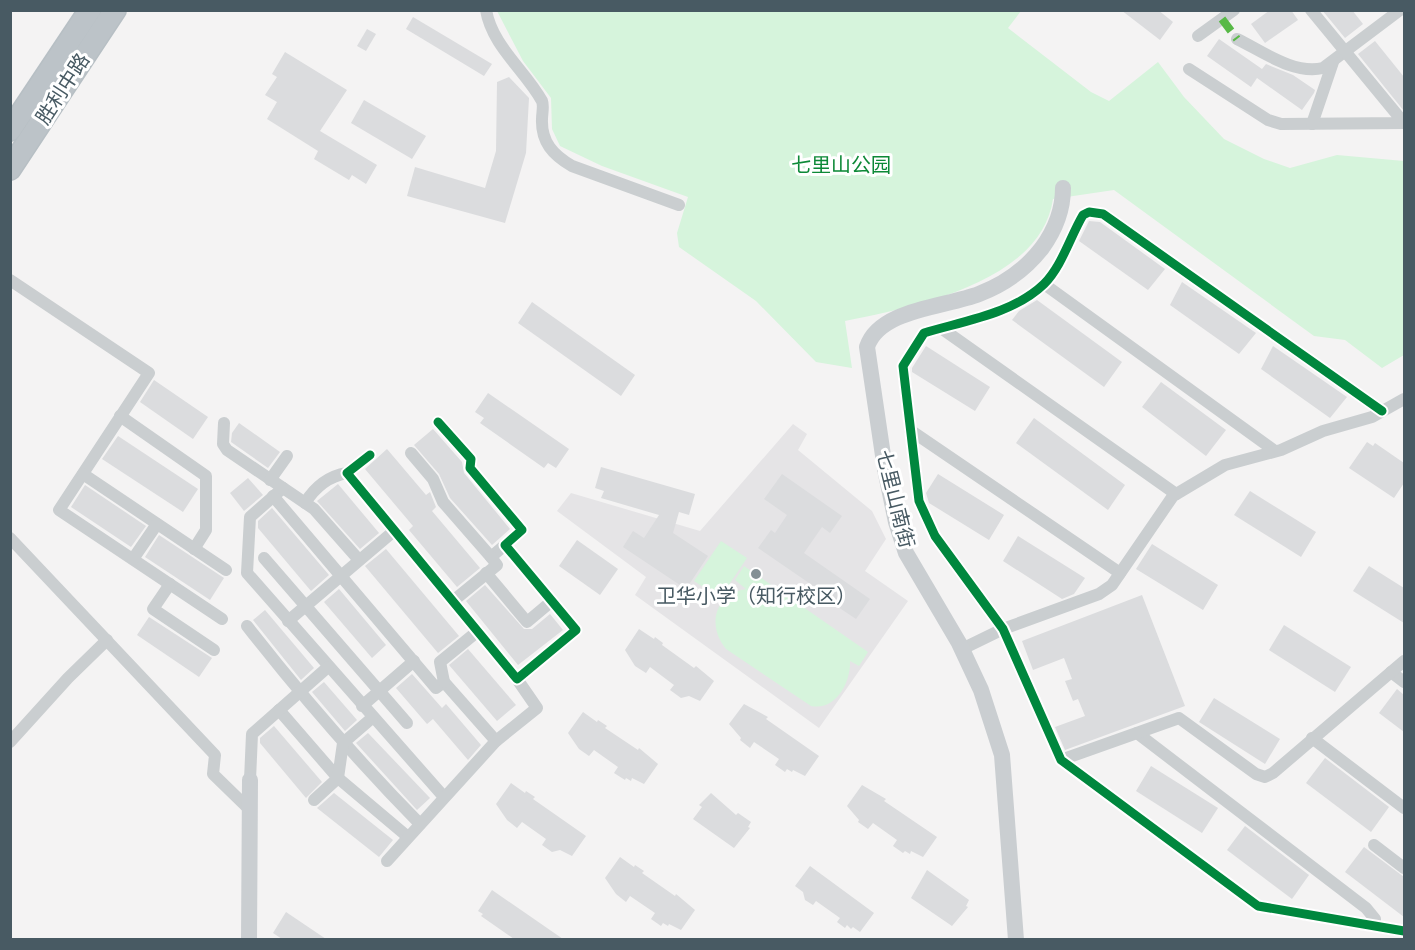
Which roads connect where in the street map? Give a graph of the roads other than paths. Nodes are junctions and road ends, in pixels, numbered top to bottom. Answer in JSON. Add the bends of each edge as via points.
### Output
{"nodes":[{"id":1,"x":90,"y":10,"type":"edge"},
{"id":2,"x":115,"y":10,"type":"edge"},
{"id":3,"x":486,"y":10,"type":"edge"},
{"id":4,"x":1234,"y":10,"type":"edge"},
{"id":5,"x":1311,"y":10,"type":"edge"},
{"id":6,"x":1400,"y":10,"type":"edge"},
{"id":7,"x":1198,"y":36,"type":"dead end"},
{"id":8,"x":1237,"y":39,"type":"dead end"},
{"id":9,"x":1345,"y":52,"type":"junction"},
{"id":10,"x":1334,"y":60,"type":"junction"},
{"id":11,"x":1189,"y":69,"type":"dead end"},
{"id":12,"x":1311,"y":124,"type":"junction"},
{"id":13,"x":10,"y":130,"type":"edge"},
{"id":14,"x":10,"y":168,"type":"edge"},
{"id":15,"x":1063,"y":188,"type":"dead end"},
{"id":16,"x":679,"y":205,"type":"dead end"},
{"id":17,"x":10,"y":280,"type":"edge"},
{"id":18,"x":1044,"y":284,"type":"junction"},
{"id":19,"x":941,"y":328,"type":"junction"},
{"id":20,"x":1404,"y":399,"type":"edge"},
{"id":21,"x":1382,"y":411,"type":"junction"},
{"id":22,"x":120,"y":416,"type":"junction"},
{"id":23,"x":438,"y":422,"type":"dead end"},
{"id":24,"x":224,"y":423,"type":"dead end"},
{"id":25,"x":910,"y":430,"type":"junction"},
{"id":26,"x":1275,"y":451,"type":"junction"},
{"id":27,"x":411,"y":453,"type":"dead end"},
{"id":28,"x":370,"y":455,"type":"dead end"},
{"id":29,"x":287,"y":456,"type":"dead end"},
{"id":30,"x":347,"y":473,"type":"junction"},
{"id":31,"x":82,"y":474,"type":"junction"},
{"id":32,"x":270,"y":480,"type":"junction"},
{"id":33,"x":278,"y":492,"type":"junction"},
{"id":34,"x":1176,"y":494,"type":"junction"},
{"id":35,"x":305,"y":503,"type":"junction"},
{"id":36,"x":157,"y":524,"type":"junction"},
{"id":37,"x":394,"y":531,"type":"junction"},
{"id":38,"x":10,"y":538,"type":"edge"},
{"id":39,"x":504,"y":545,"type":"junction"},
{"id":40,"x":194,"y":549,"type":"junction"},
{"id":41,"x":491,"y":557,"type":"junction"},
{"id":42,"x":264,"y":558,"type":"dead end"},
{"id":43,"x":133,"y":559,"type":"junction"},
{"id":44,"x":359,"y":560,"type":"junction"},
{"id":45,"x":226,"y":570,"type":"dead end"},
{"id":46,"x":486,"y":573,"type":"junction"},
{"id":47,"x":1120,"y":573,"type":"junction"},
{"id":48,"x":341,"y":576,"type":"junction"},
{"id":49,"x":170,"y":584,"type":"junction"},
{"id":50,"x":453,"y":601,"type":"junction"},
{"id":51,"x":552,"y":601,"type":"junction"},
{"id":52,"x":306,"y":606,"type":"junction"},
{"id":53,"x":222,"y":619,"type":"dead end"},
{"id":54,"x":288,"y":621,"type":"junction"},
{"id":55,"x":247,"y":626,"type":"dead end"},
{"id":56,"x":1003,"y":629,"type":"junction"},
{"id":57,"x":478,"y":631,"type":"junction"},
{"id":58,"x":107,"y":640,"type":"junction"},
{"id":59,"x":962,"y":649,"type":"junction"},
{"id":60,"x":214,"y":650,"type":"dead end"},
{"id":61,"x":414,"y":661,"type":"junction"},
{"id":62,"x":1404,"y":661,"type":"edge"},
{"id":63,"x":328,"y":667,"type":"junction"},
{"id":64,"x":1391,"y":672,"type":"junction"},
{"id":65,"x":517,"y":679,"type":"junction"},
{"id":66,"x":444,"y":682,"type":"junction"},
{"id":67,"x":1404,"y":682,"type":"edge"},
{"id":68,"x":379,"y":691,"type":"junction"},
{"id":69,"x":299,"y":692,"type":"junction"},
{"id":70,"x":362,"y":706,"type":"junction"},
{"id":71,"x":279,"y":710,"type":"junction"},
{"id":72,"x":372,"y":718,"type":"junction"},
{"id":73,"x":407,"y":723,"type":"dead end"},
{"id":74,"x":1137,"y":733,"type":"junction"},
{"id":75,"x":1312,"y":738,"type":"junction"},
{"id":76,"x":496,"y":741,"type":"junction"},
{"id":77,"x":10,"y":742,"type":"edge"},
{"id":78,"x":343,"y":743,"type":"junction"},
{"id":79,"x":1061,"y":760,"type":"junction"},
{"id":80,"x":338,"y":778,"type":"junction"},
{"id":81,"x":250,"y":780,"type":"joint"},
{"id":82,"x":444,"y":797,"type":"junction"},
{"id":83,"x":314,"y":800,"type":"dead end"},
{"id":84,"x":1404,"y":808,"type":"edge"},
{"id":85,"x":250,"y":810,"type":"junction"},
{"id":86,"x":420,"y":824,"type":"junction"},
{"id":87,"x":408,"y":837,"type":"junction"},
{"id":88,"x":1374,"y":845,"type":"dead end"},
{"id":89,"x":387,"y":861,"type":"dead end"},
{"id":90,"x":1404,"y":868,"type":"edge"},
{"id":91,"x":1376,"y":926,"type":"junction"},
{"id":92,"x":1404,"y":931,"type":"edge"},
{"id":93,"x":249,"y":939,"type":"edge"},
{"id":94,"x":1016,"y":939,"type":"edge"}],
"edges":[{"from":1,"to":13,"type":"highway","name":"胜利中路"},
{"from":2,"to":14,"type":"highway","name":"胜利中路"},
{"from":3,"to":16,"type":"street","via":[[504,49],[543,103],[545,142],[558,158]]},
{"from":4,"to":7,"type":"street"},
{"from":5,"to":9,"type":"street"},
{"from":6,"to":9,"type":"street"},
{"from":8,"to":10,"type":"street","via":[[1301,69],[1323,68]]},
{"from":9,"to":10,"type":"street"},
{"from":9,"to":12,"type":"street","via":[[1404,123]]},
{"from":10,"to":12,"type":"street"},
{"from":11,"to":12,"type":"street","via":[[1268,120]]},
{"from":15,"to":59,"type":"street","name":"七里山南街","via":[[1063,204],[1056,224],[1034,258],[1016,276],[979,294],[885,322],[867,347],[896,522],[906,553]]},
{"from":17,"to":22,"type":"street","via":[[149,373]]},
{"from":18,"to":19,"type":"street","via":[[993,312]]},
{"from":18,"to":21,"type":"street","via":[[1083,215],[1103,214]]},
{"from":18,"to":26,"type":"street"},
{"from":19,"to":25,"type":"street","via":[[924,333],[903,366]]},
{"from":19,"to":34,"type":"street"},
{"from":20,"to":21,"type":"street"},
{"from":21,"to":26,"type":"street"},
{"from":22,"to":31,"type":"street"},
{"from":22,"to":40,"type":"street","via":[[206,476],[206,530]]},
{"from":23,"to":39,"type":"street","via":[[471,459],[470,468],[522,530]]},
{"from":24,"to":32,"type":"street","via":[[223,444],[227,450]]},
{"from":25,"to":47,"type":"street"},
{"from":25,"to":56,"type":"street","via":[[919,501],[934,537]]},
{"from":26,"to":34,"type":"street","via":[[1225,465]]},
{"from":27,"to":41,"type":"street","via":[[433,479],[443,502]]},
{"from":28,"to":30,"type":"street"},
{"from":29,"to":32,"type":"street"},
{"from":30,"to":35,"type":"street","via":[[333,475]]},
{"from":30,"to":37,"type":"street"},
{"from":31,"to":36,"type":"street"},
{"from":31,"to":43,"type":"street","via":[[59,510]]},
{"from":32,"to":33,"type":"street"},
{"from":33,"to":35,"type":"street"},
{"from":33,"to":48,"type":"street"},
{"from":33,"to":54,"type":"street","via":[[250,517],[247,573]]},
{"from":34,"to":47,"type":"street"},
{"from":35,"to":44,"type":"street"},
{"from":36,"to":40,"type":"street"},
{"from":36,"to":43,"type":"street"},
{"from":37,"to":44,"type":"street"},
{"from":37,"to":50,"type":"street"},
{"from":38,"to":58,"type":"street"},
{"from":39,"to":41,"type":"street"},
{"from":39,"to":51,"type":"street"},
{"from":40,"to":45,"type":"street"},
{"from":41,"to":46,"type":"street","via":[[497,565]]},
{"from":42,"to":52,"type":"street"},
{"from":43,"to":49,"type":"street"},
{"from":44,"to":48,"type":"street"},
{"from":46,"to":50,"type":"street"},
{"from":46,"to":51,"type":"street","via":[[527,622]]},
{"from":47,"to":56,"type":"street","via":[[1099,594]]},
{"from":48,"to":52,"type":"street"},
{"from":48,"to":61,"type":"street"},
{"from":49,"to":53,"type":"street"},
{"from":49,"to":60,"type":"street","via":[[153,609]]},
{"from":50,"to":57,"type":"street"},
{"from":51,"to":65,"type":"street","via":[[576,630]]},
{"from":52,"to":54,"type":"street"},
{"from":52,"to":68,"type":"street"},
{"from":54,"to":63,"type":"street"},
{"from":55,"to":69,"type":"street"},
{"from":56,"to":59,"type":"street"},
{"from":56,"to":79,"type":"street"},
{"from":57,"to":65,"type":"street"},
{"from":57,"to":66,"type":"street","via":[[440,662]]},
{"from":58,"to":77,"type":"street"},
{"from":58,"to":85,"type":"street","via":[[214,755],[213,774]]},
{"from":59,"to":94,"type":"street","name":"七里山南街","via":[[981,690],[1002,755]]},
{"from":61,"to":66,"type":"street","via":[[436,688]]},
{"from":61,"to":68,"type":"street"},
{"from":62,"to":64,"type":"street"},
{"from":63,"to":69,"type":"street"},
{"from":63,"to":70,"type":"street"},
{"from":64,"to":67,"type":"street"},
{"from":64,"to":75,"type":"street"},
{"from":65,"to":76,"type":"street","via":[[537,708]]},
{"from":66,"to":76,"type":"street"},
{"from":68,"to":70,"type":"street"},
{"from":68,"to":73,"type":"street"},
{"from":69,"to":71,"type":"street"},
{"from":69,"to":78,"type":"street"},
{"from":70,"to":72,"type":"street"},
{"from":71,"to":80,"type":"street"},
{"from":71,"to":81,"type":"street","via":[[252,734]]},
{"from":72,"to":78,"type":"street"},
{"from":72,"to":82,"type":"street"},
{"from":74,"to":75,"type":"street","via":[[1179,718],[1265,777]]},
{"from":74,"to":79,"type":"street"},
{"from":74,"to":91,"type":"street","via":[[1366,908]]},
{"from":75,"to":84,"type":"street"},
{"from":76,"to":82,"type":"street"},
{"from":78,"to":80,"type":"street"},
{"from":78,"to":86,"type":"street"},
{"from":79,"to":91,"type":"street","via":[[1258,906]]},
{"from":80,"to":83,"type":"street"},
{"from":80,"to":87,"type":"street"},
{"from":81,"to":85,"type":"street"},
{"from":82,"to":86,"type":"street"},
{"from":85,"to":93,"type":"street"},
{"from":86,"to":87,"type":"street"},
{"from":87,"to":89,"type":"street"},
{"from":88,"to":90,"type":"street"},
{"from":91,"to":92,"type":"street"}]}
